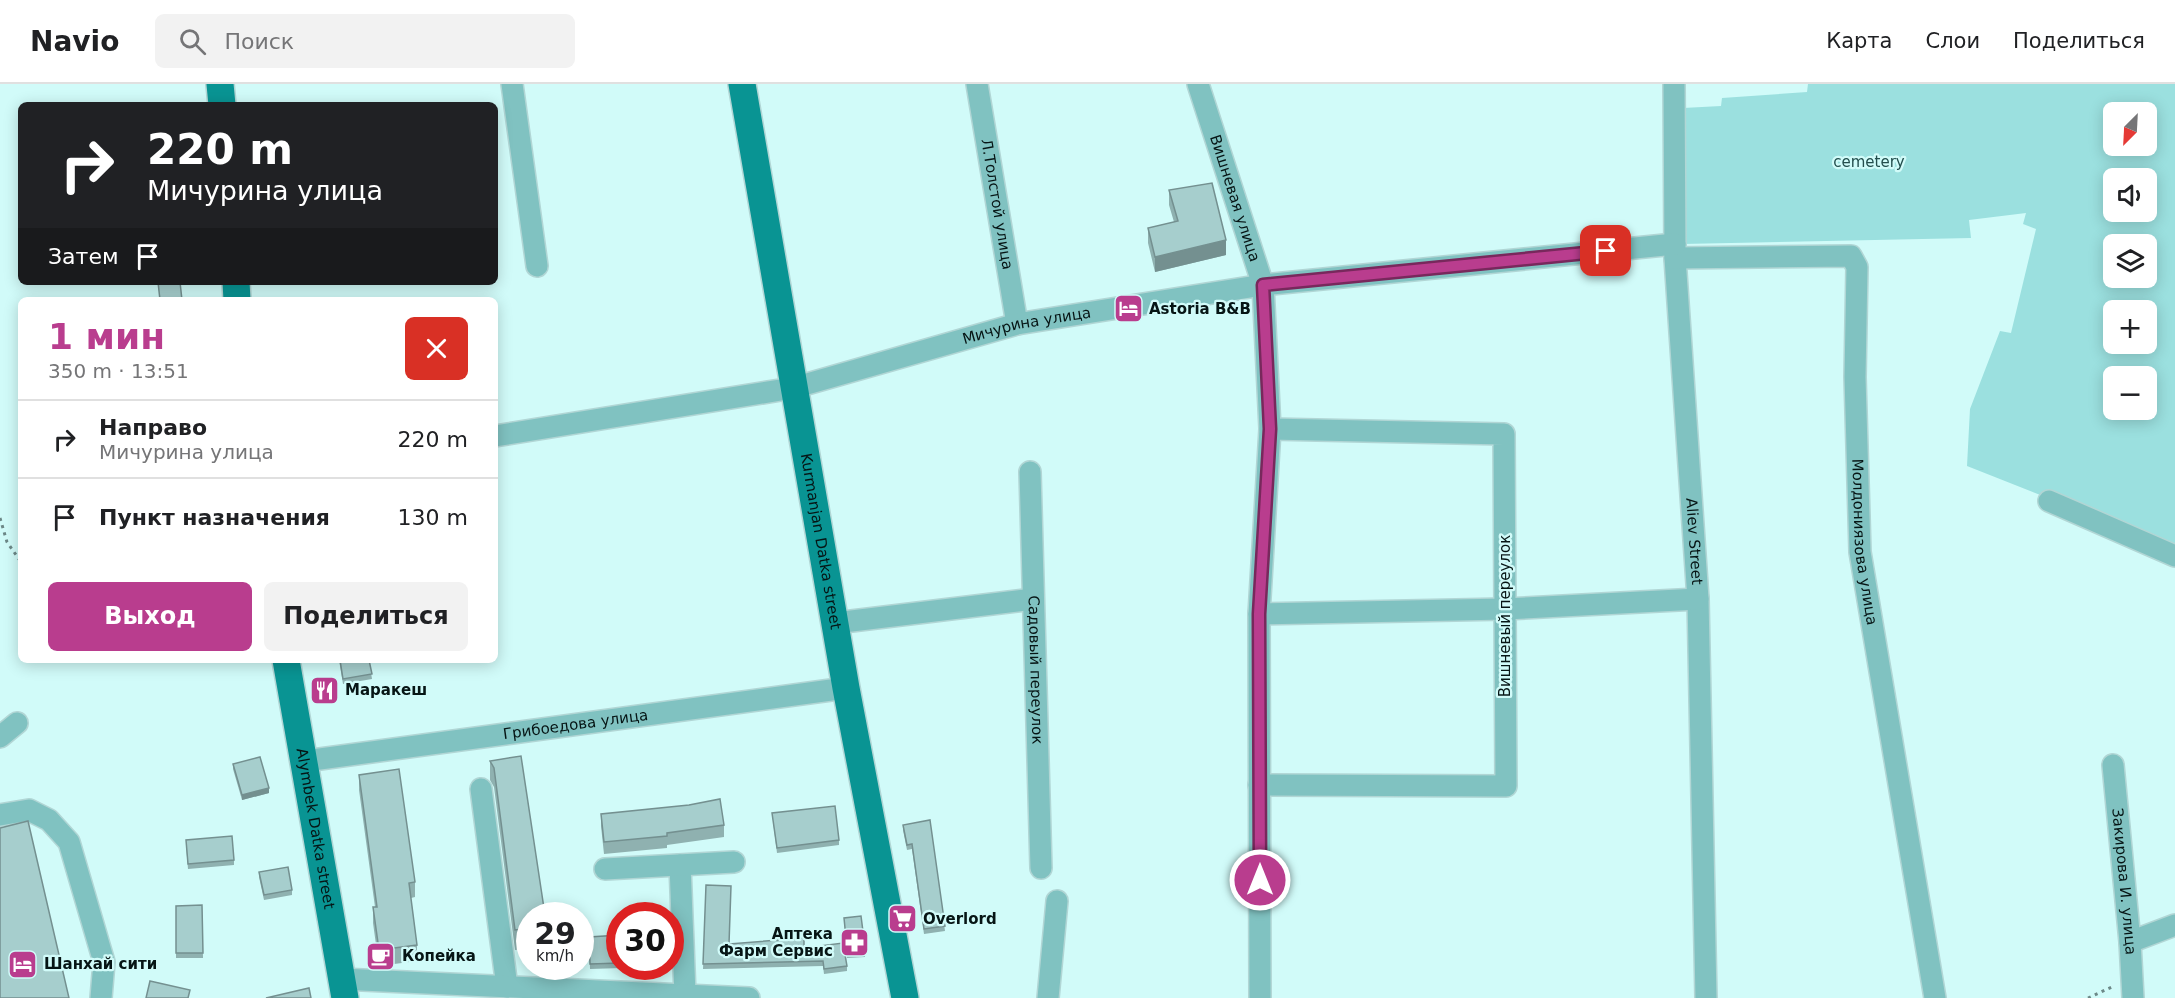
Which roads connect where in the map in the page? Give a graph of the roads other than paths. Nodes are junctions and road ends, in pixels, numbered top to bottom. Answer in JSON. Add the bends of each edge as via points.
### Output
{"nodes":[{"id":1,"x":220,"y":84,"type":"edge"},
{"id":2,"x":512,"y":84,"type":"edge"},
{"id":3,"x":742,"y":84,"type":"edge"},
{"id":4,"x":977,"y":84,"type":"edge"},
{"id":5,"x":1198,"y":84,"type":"edge"},
{"id":6,"x":1674,"y":84,"type":"edge"},
{"id":7,"x":222,"y":102,"type":"edge"},
{"id":8,"x":1675,"y":251,"type":"junction"},
{"id":9,"x":537,"y":266,"type":"dead end"},
{"id":10,"x":1263,"y":285,"type":"junction"},
{"id":11,"x":1017,"y":324,"type":"junction"},
{"id":12,"x":793,"y":388,"type":"junction"},
{"id":13,"x":1270,"y":429,"type":"junction"},
{"id":14,"x":498,"y":436,"type":"edge"},
{"id":15,"x":1030,"y":472,"type":"dead end"},
{"id":16,"x":2049,"y":501,"type":"dead end"},
{"id":17,"x":2175,"y":556,"type":"edge"},
{"id":18,"x":1033,"y":598,"type":"junction"},
{"id":19,"x":1698,"y":598,"type":"junction"},
{"id":20,"x":1505,"y":609,"type":"junction"},
{"id":21,"x":1259,"y":614,"type":"junction"},
{"id":22,"x":835,"y":623,"type":"junction"},
{"id":23,"x":287,"y":663,"type":"edge"},
{"id":24,"x":846,"y":688,"type":"junction"},
{"id":25,"x":17,"y":723,"type":"dead end"},
{"id":26,"x":0,"y":738,"type":"edge"},
{"id":27,"x":304,"y":761,"type":"junction"},
{"id":28,"x":2113,"y":765,"type":"dead end"},
{"id":29,"x":1259,"y":785,"type":"junction"},
{"id":30,"x":482,"y":789,"type":"dead end"},
{"id":31,"x":0,"y":816,"type":"edge"},
{"id":32,"x":734,"y":862,"type":"dead end"},
{"id":33,"x":680,"y":865,"type":"junction"},
{"id":34,"x":1041,"y":868,"type":"dead end"},
{"id":35,"x":604,"y":869,"type":"dead end"},
{"id":36,"x":1057,"y":901,"type":"dead end"},
{"id":37,"x":2175,"y":925,"type":"edge"},
{"id":38,"x":2130,"y":942,"type":"junction"},
{"id":39,"x":2132,"y":987,"type":"edge"},
{"id":40,"x":343,"y":989,"type":"edge"},
{"id":41,"x":504,"y":990,"type":"edge"},
{"id":42,"x":685,"y":995,"type":"junction"},
{"id":43,"x":101,"y":998,"type":"edge"},
{"id":44,"x":749,"y":998,"type":"edge"},
{"id":45,"x":905,"y":998,"type":"edge"},
{"id":46,"x":1047,"y":998,"type":"edge"},
{"id":47,"x":1260,"y":998,"type":"edge"},
{"id":48,"x":1706,"y":998,"type":"edge"},
{"id":49,"x":1935,"y":998,"type":"edge"}],
"edges":[{"from":1,"to":7,"type":"main road"},
{"from":2,"to":9,"type":"street"},
{"from":3,"to":12,"type":"main road","name":"Kurmanjan Datka street"},
{"from":4,"to":11,"type":"street","name":"Л.Толстой улица"},
{"from":5,"to":10,"type":"street","name":"Вишневая улица"},
{"from":6,"to":8,"type":"street","name":"Aliev Street"},
{"from":8,"to":10,"type":"street","name":"Мичурина улица"},
{"from":8,"to":19,"type":"street","name":"Aliev Street"},
{"from":8,"to":49,"type":"street","name":"Молдониязова улица","via":[[1851,256],[1857,267],[1855,377],[1860,552]]},
{"from":10,"to":11,"type":"street","name":"Мичурина улица"},
{"from":10,"to":13,"type":"street","name":"Вишневая улица"},
{"from":11,"to":12,"type":"street","name":"Мичурина улица"},
{"from":12,"to":14,"type":"street","name":"Мичурина улица"},
{"from":12,"to":22,"type":"main road","name":"Kurmanjan Datka street"},
{"from":13,"to":20,"type":"street","name":"Вишневый переулок","via":[[1504,434]]},
{"from":13,"to":21,"type":"street","name":"Вишневая улица"},
{"from":15,"to":18,"type":"street","name":"Садовый переулок"},
{"from":16,"to":17,"type":"street"},
{"from":18,"to":22,"type":"street"},
{"from":18,"to":34,"type":"street","name":"Садовый переулок"},
{"from":19,"to":20,"type":"street"},
{"from":19,"to":48,"type":"street","name":"Aliev Street"},
{"from":20,"to":21,"type":"street"},
{"from":20,"to":29,"type":"street","name":"Вишневый переулок","via":[[1506,786]]},
{"from":21,"to":29,"type":"street","name":"Вишневая улица"},
{"from":22,"to":24,"type":"main road","name":"Kurmanjan Datka street"},
{"from":23,"to":27,"type":"main road","name":"Alymbek Datka street"},
{"from":24,"to":27,"type":"street","name":"Грибоедова улица"},
{"from":24,"to":45,"type":"main road","name":"Kurmanjan Datka street"},
{"from":25,"to":26,"type":"street"},
{"from":27,"to":40,"type":"main road","name":"Alymbek Datka street"},
{"from":28,"to":38,"type":"street","name":"Закирова И. улица"},
{"from":29,"to":47,"type":"street","name":"Вишневая улица"},
{"from":30,"to":41,"type":"street"},
{"from":31,"to":43,"type":"street","via":[[29,810],[49,820],[69,842],[104,962]]},
{"from":32,"to":33,"type":"street"},
{"from":33,"to":35,"type":"street"},
{"from":33,"to":42,"type":"street"},
{"from":36,"to":46,"type":"street"},
{"from":37,"to":38,"type":"street"},
{"from":38,"to":39,"type":"street","name":"Закирова И. улица"},
{"from":40,"to":41,"type":"street"},
{"from":41,"to":42,"type":"street"},
{"from":42,"to":44,"type":"street"}]}
